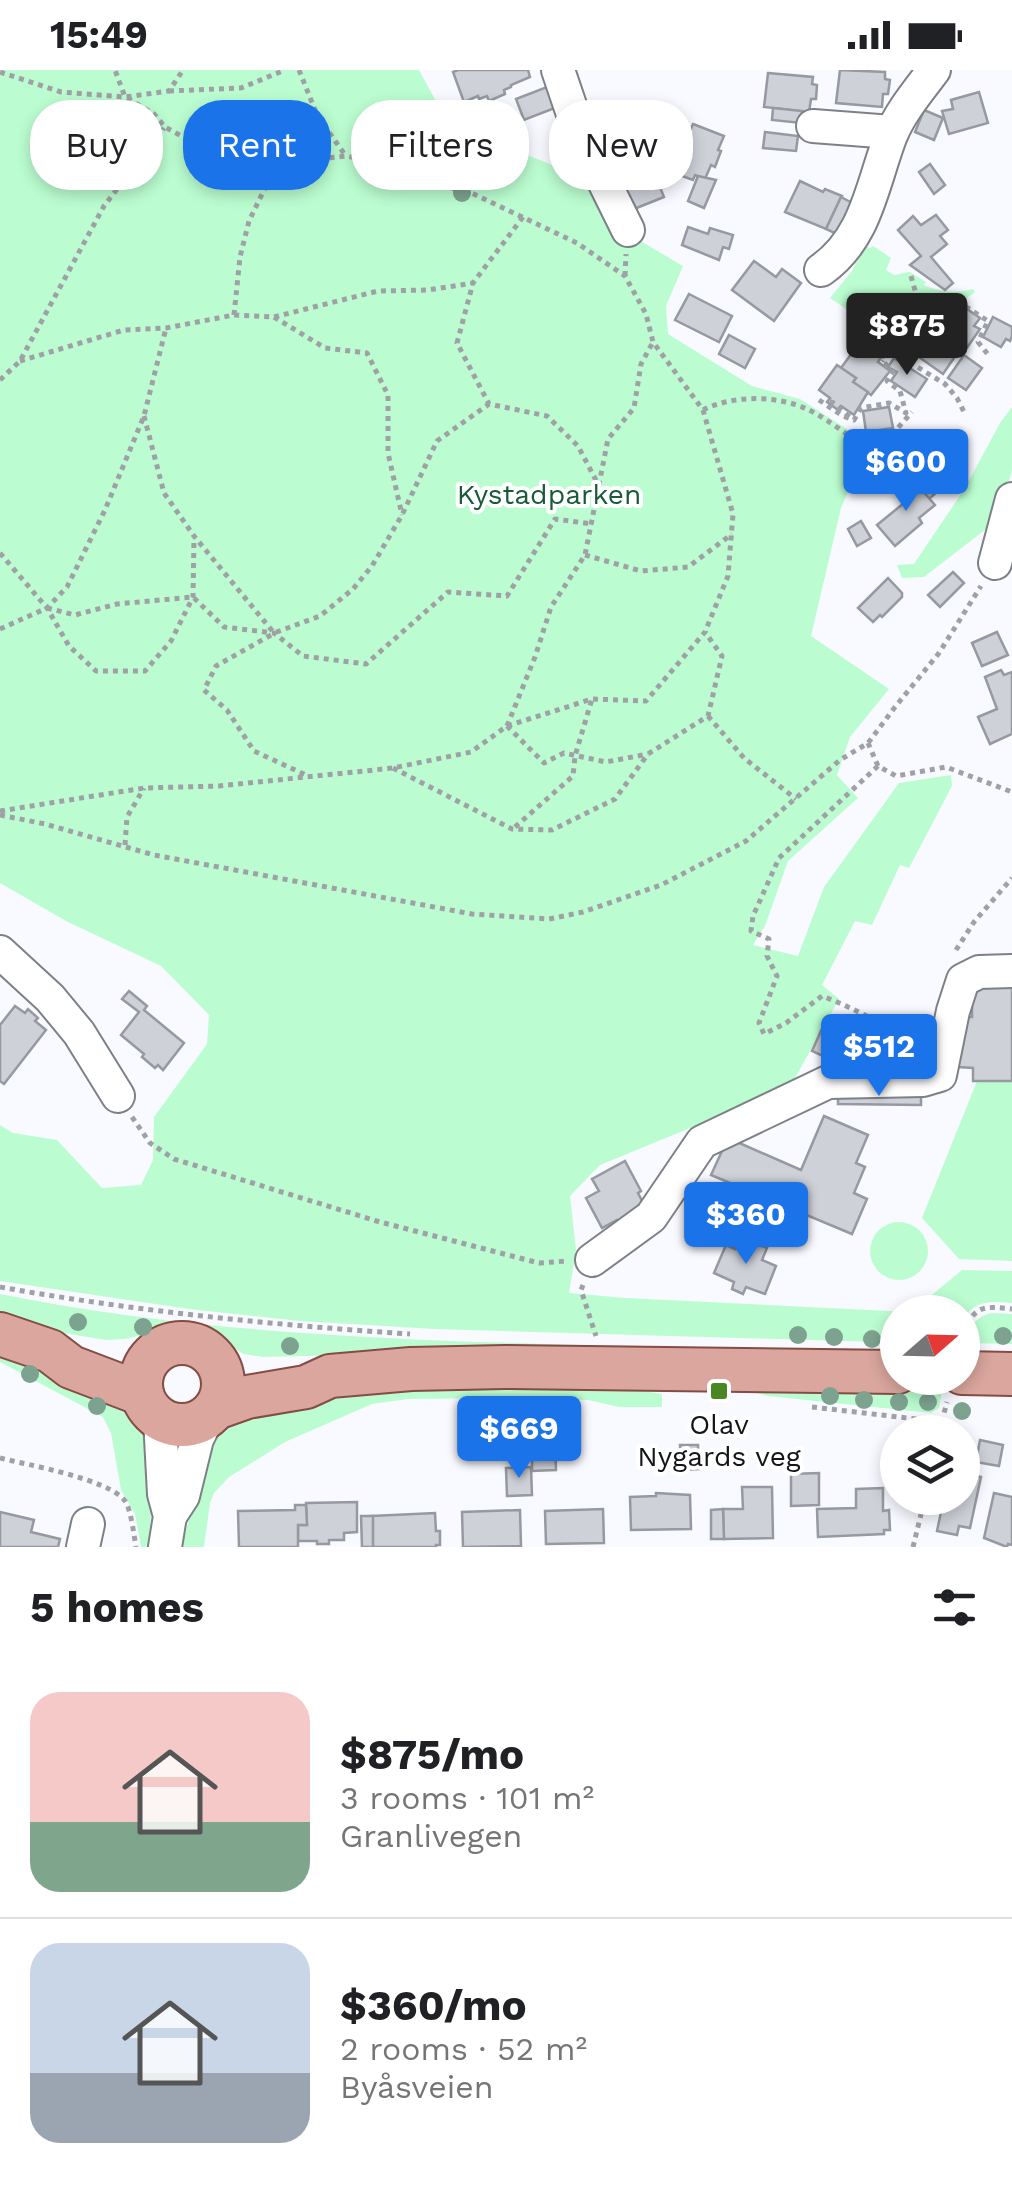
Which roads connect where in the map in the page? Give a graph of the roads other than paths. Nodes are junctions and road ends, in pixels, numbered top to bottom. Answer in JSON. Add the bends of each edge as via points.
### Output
{"nodes":[{"id":1,"x":558,"y":70,"type":"edge"},
{"id":2,"x":934,"y":70,"type":"edge"},
{"id":3,"x":813,"y":126,"type":"dead end"},
{"id":4,"x":892,"y":132,"type":"junction"},
{"id":5,"x":628,"y":230,"type":"dead end"},
{"id":6,"x":820,"y":270,"type":"dead end"},
{"id":7,"x":1012,"y":498,"type":"edge"},
{"id":8,"x":995,"y":563,"type":"road end"},
{"id":9,"x":0,"y":952,"type":"edge"},
{"id":10,"x":1012,"y":971,"type":"edge"},
{"id":11,"x":118,"y":1096,"type":"road end"},
{"id":12,"x":592,"y":1260,"type":"road end"},
{"id":13,"x":0,"y":1334,"type":"edge"},
{"id":14,"x":161,"y":1348,"type":"junction"},
{"id":15,"x":50,"y":1351,"type":"junction"},
{"id":16,"x":217,"y":1361,"type":"junction"},
{"id":17,"x":880,"y":1372,"type":"edge"},
{"id":18,"x":1012,"y":1374,"type":"edge"},
{"id":19,"x":330,"y":1376,"type":"junction"},
{"id":20,"x":980,"y":1381,"type":"edge"},
{"id":21,"x":151,"y":1407,"type":"junction"},
{"id":22,"x":212,"y":1412,"type":"junction"},
{"id":23,"x":168,"y":1531,"type":"edge"}],
"edges":[{"from":1,"to":5,"type":"street","via":[[578,129]]},
{"from":2,"to":4,"type":"street"},
{"from":3,"to":4,"type":"street"},
{"from":4,"to":6,"type":"street","via":[[858,231]]},
{"from":7,"to":8,"type":"street"},
{"from":9,"to":11,"type":"street","via":[[50,998]]},
{"from":10,"to":12,"type":"street","via":[[963,980],[940,1075],[828,1082],[702,1142],[651,1217]]},
{"from":13,"to":15,"type":"main road"},
{"from":14,"to":15,"type":"main road"},
{"from":14,"to":16,"type":"main road","via":[[186,1342]]},
{"from":14,"to":21,"type":"main road","via":[[140,1379]]},
{"from":15,"to":21,"type":"main road"},
{"from":16,"to":19,"type":"main road"},
{"from":16,"to":22,"type":"main road","via":[[224,1386]]},
{"from":17,"to":19,"type":"main road","via":[[505,1367]]},
{"from":18,"to":20,"type":"main road"},
{"from":19,"to":22,"type":"main road"},
{"from":21,"to":22,"type":"main road","via":[[186,1426]]},
{"from":21,"to":23,"type":"street"},
{"from":22,"to":23,"type":"street"}]}
